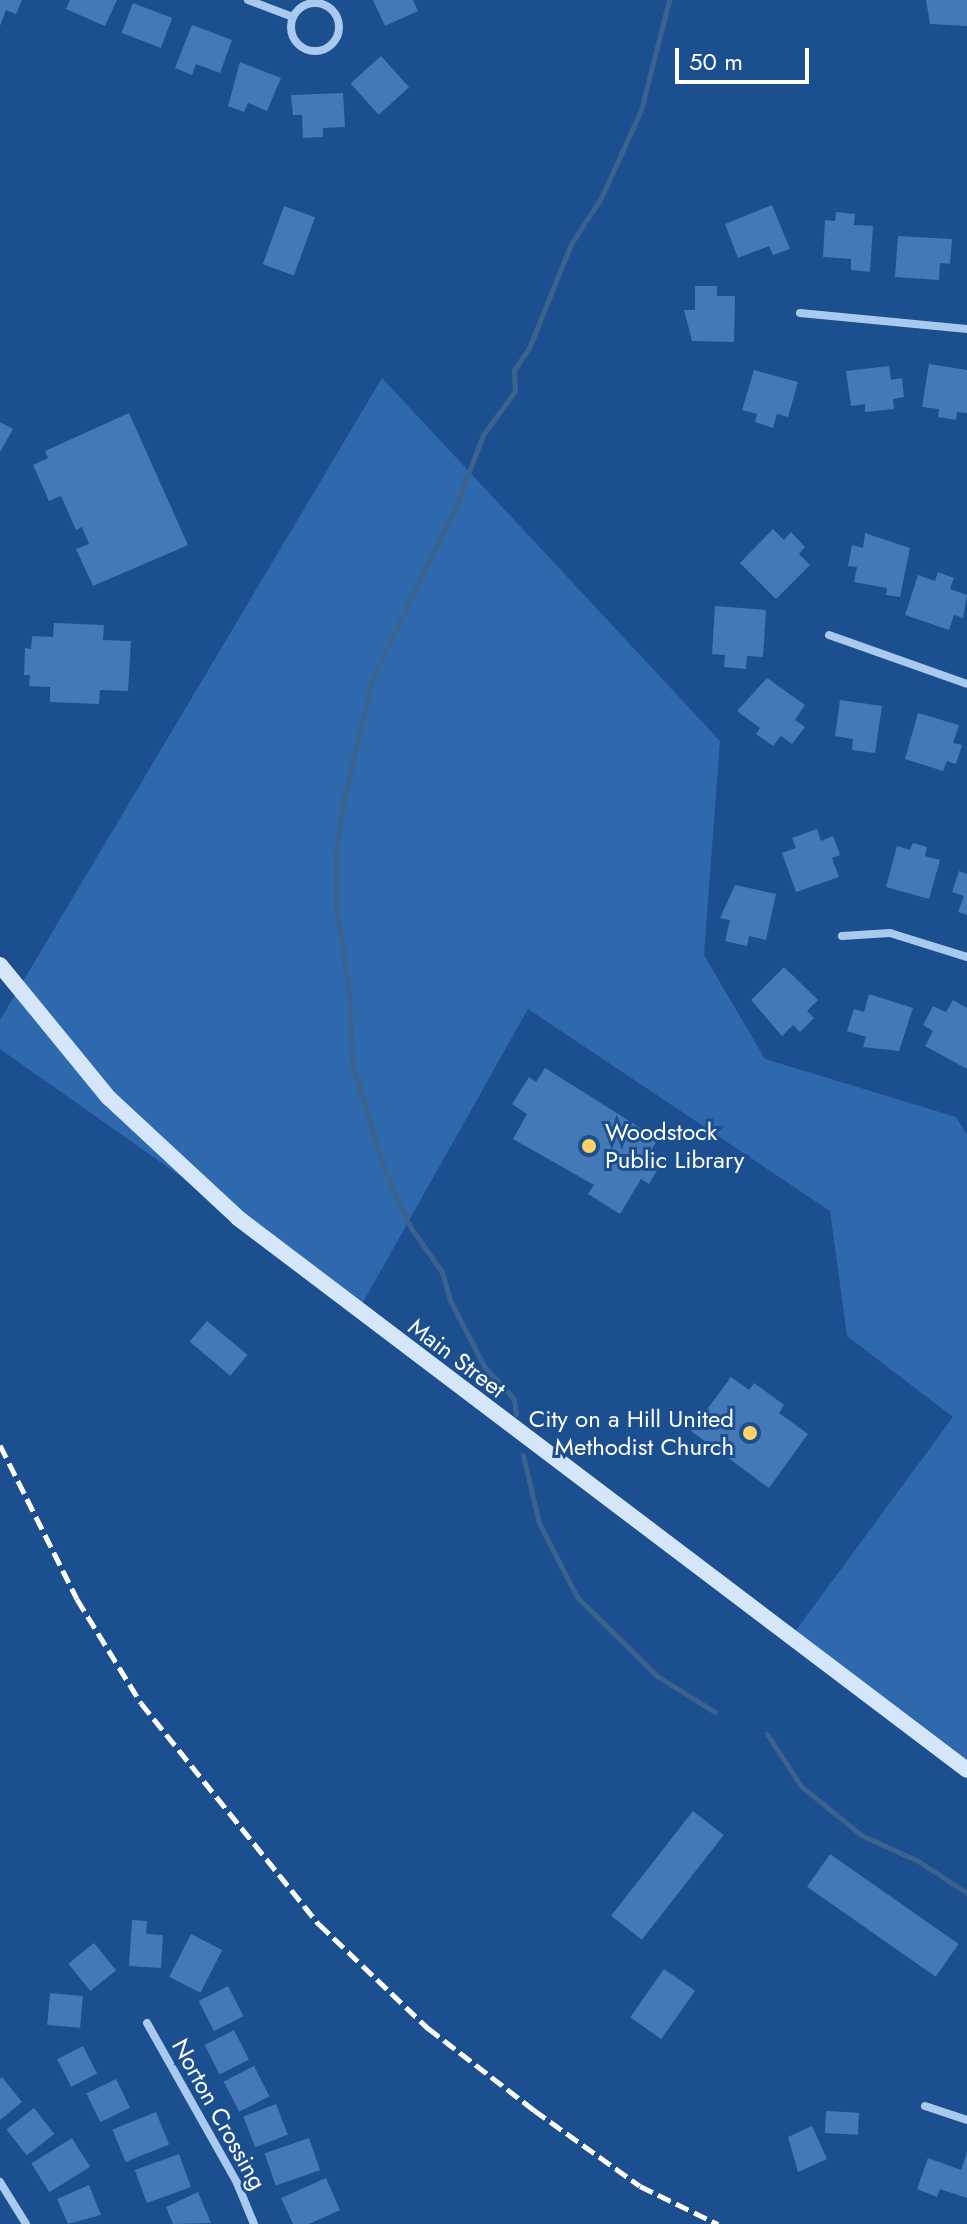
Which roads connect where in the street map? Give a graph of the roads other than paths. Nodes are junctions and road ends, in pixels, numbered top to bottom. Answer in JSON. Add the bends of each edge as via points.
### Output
{"nodes":[{"id":1,"x":248,"y":0,"type":"edge"},
{"id":2,"x":293,"y":17,"type":"junction"},
{"id":3,"x":800,"y":313,"type":"dead end"},
{"id":4,"x":967,"y":329,"type":"edge"},
{"id":5,"x":829,"y":635,"type":"dead end"},
{"id":6,"x":967,"y":684,"type":"edge"},
{"id":7,"x":842,"y":936,"type":"dead end"},
{"id":8,"x":967,"y":957,"type":"edge"},
{"id":9,"x":0,"y":965,"type":"edge"},
{"id":10,"x":967,"y":1770,"type":"edge"},
{"id":11,"x":147,"y":2023,"type":"dead end"},
{"id":12,"x":925,"y":2106,"type":"dead end"},
{"id":13,"x":967,"y":2120,"type":"edge"},
{"id":14,"x":0,"y":2182,"type":"edge"},
{"id":15,"x":26,"y":2224,"type":"edge"},
{"id":16,"x":254,"y":2224,"type":"edge"}],
"edges":[{"from":1,"to":2,"type":"street"},
{"from":2,"to":2,"type":"street","via":[[292,36],[303,47],[318,51],[336,37],[338,21],[323,4],[308,4]]},
{"from":3,"to":4,"type":"street"},
{"from":5,"to":6,"type":"street"},
{"from":7,"to":8,"type":"street","via":[[890,933]]},
{"from":9,"to":10,"type":"main road","name":"Main Street","via":[[108,1097],[238,1218]]},
{"from":11,"to":16,"type":"street","name":"Norton Crossing","via":[[237,2183]]},
{"from":12,"to":13,"type":"street"},
{"from":14,"to":15,"type":"street"}]}
